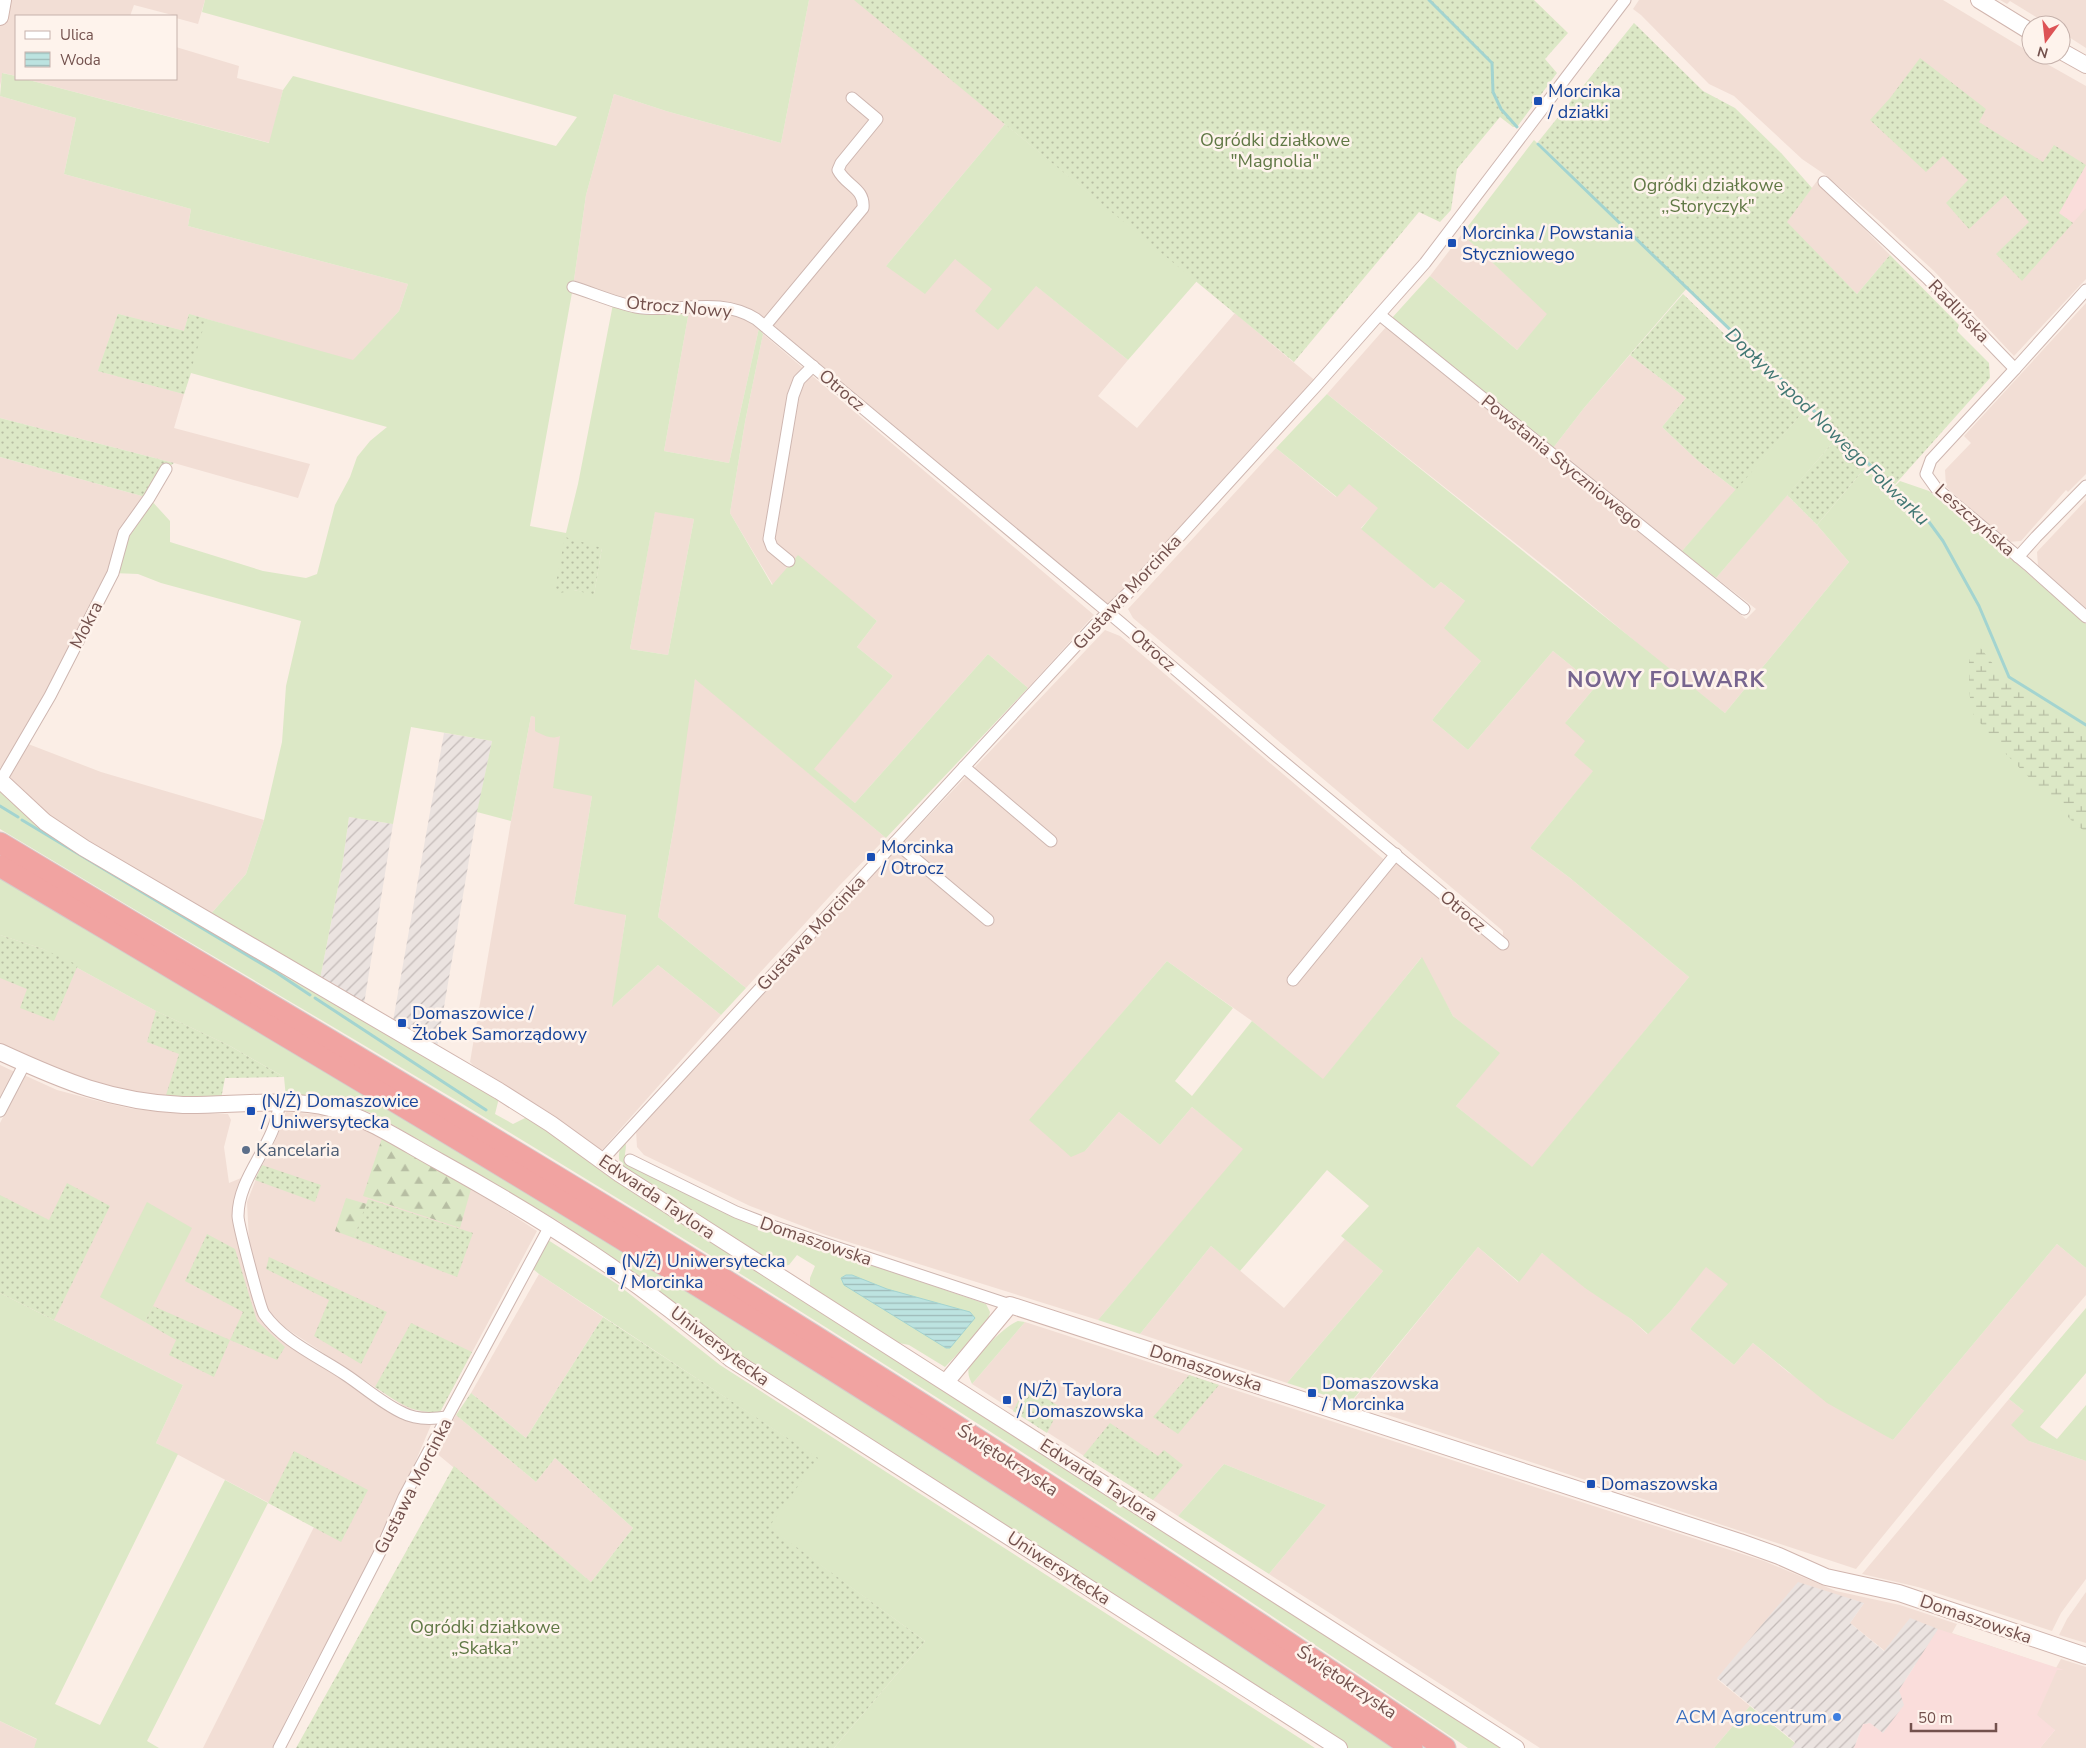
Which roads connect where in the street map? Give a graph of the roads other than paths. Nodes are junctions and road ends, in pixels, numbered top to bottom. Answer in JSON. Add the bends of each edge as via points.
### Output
{"nodes":[{"id":1,"x":3,"y":0,"type":"edge"},
{"id":2,"x":1625,"y":0,"type":"edge"},
{"id":3,"x":1979,"y":0,"type":"edge"},
{"id":4,"x":0,"y":16,"type":"edge"},
{"id":5,"x":2021,"y":26,"type":"edge"},
{"id":6,"x":2071,"y":57,"type":"edge"},
{"id":7,"x":2086,"y":66,"type":"edge"},
{"id":8,"x":852,"y":98,"type":"dead end"},
{"id":9,"x":1824,"y":182,"type":"dead end"},
{"id":10,"x":573,"y":287,"type":"dead end"},
{"id":11,"x":2086,"y":290,"type":"edge"},
{"id":12,"x":1380,"y":315,"type":"junction"},
{"id":13,"x":760,"y":323,"type":"junction"},
{"id":14,"x":813,"y":366,"type":"junction"},
{"id":15,"x":2015,"y":369,"type":"junction"},
{"id":16,"x":166,"y":469,"type":"dead end"},
{"id":17,"x":2086,"y":486,"type":"edge"},
{"id":18,"x":2018,"y":557,"type":"junction"},
{"id":19,"x":789,"y":561,"type":"dead end"},
{"id":20,"x":1744,"y":609,"type":"dead end"},
{"id":21,"x":1108,"y":612,"type":"junction"},
{"id":22,"x":2086,"y":617,"type":"edge"},
{"id":23,"x":964,"y":767,"type":"junction"},
{"id":24,"x":0,"y":780,"type":"edge"},
{"id":25,"x":1051,"y":841,"type":"dead end"},
{"id":26,"x":895,"y":842,"type":"junction"},
{"id":27,"x":0,"y":843,"type":"edge"},
{"id":28,"x":1396,"y":854,"type":"junction"},
{"id":29,"x":0,"y":866,"type":"edge"},
{"id":30,"x":988,"y":920,"type":"dead end"},
{"id":31,"x":1503,"y":944,"type":"dead end"},
{"id":32,"x":1293,"y":980,"type":"dead end"},
{"id":33,"x":0,"y":1052,"type":"edge"},
{"id":34,"x":25,"y":1064,"type":"junction"},
{"id":35,"x":279,"y":1103,"type":"junction"},
{"id":36,"x":0,"y":1112,"type":"edge"},
{"id":37,"x":602,"y":1160,"type":"junction"},
{"id":38,"x":630,"y":1160,"type":"dead end"},
{"id":39,"x":560,"y":1190,"type":"junction"},
{"id":40,"x":550,"y":1226,"type":"junction"},
{"id":41,"x":1010,"y":1305,"type":"junction"},
{"id":42,"x":946,"y":1382,"type":"junction"},
{"id":43,"x":447,"y":1417,"type":"junction"},
{"id":44,"x":2086,"y":1656,"type":"edge"},
{"id":45,"x":279,"y":1748,"type":"edge"},
{"id":46,"x":1339,"y":1748,"type":"edge"},
{"id":47,"x":1412,"y":1748,"type":"edge"},
{"id":48,"x":1445,"y":1748,"type":"edge"},
{"id":49,"x":1516,"y":1748,"type":"edge"}],
"edges":[{"from":1,"to":4,"type":"street"},
{"from":2,"to":12,"type":"street","name":"Gustawa Morcinka","via":[[1431,255]]},
{"from":3,"to":5,"type":"street"},
{"from":6,"to":7,"type":"street"},
{"from":8,"to":13,"type":"street","via":[[877,119],[838,170],[864,199],[863,208]]},
{"from":9,"to":15,"type":"street","name":"Radlińska","via":[[1927,278]]},
{"from":10,"to":13,"type":"street","name":"Otrocz Nowy","via":[[634,307],[728,307]]},
{"from":11,"to":15,"type":"street"},
{"from":12,"to":20,"type":"street","name":"Powstania Styczniowego"},
{"from":12,"to":21,"type":"street","name":"Gustawa Morcinka"},
{"from":13,"to":14,"type":"street","name":"Otrocz"},
{"from":14,"to":19,"type":"street","via":[[799,380],[793,396],[769,539],[772,547]]},
{"from":14,"to":21,"type":"street","name":"Otrocz"},
{"from":15,"to":18,"type":"street","name":"Leszczyńska","via":[[1931,460],[1926,474],[1936,488]]},
{"from":16,"to":24,"type":"street","name":"Mokra","via":[[124,533],[113,573],[50,696]]},
{"from":17,"to":18,"type":"street"},
{"from":18,"to":22,"type":"street","name":"Leszczyńska"},
{"from":21,"to":23,"type":"street","name":"Gustawa Morcinka"},
{"from":21,"to":28,"type":"street","name":"Otrocz"},
{"from":23,"to":25,"type":"street"},
{"from":23,"to":26,"type":"street","name":"Gustawa Morcinka"},
{"from":24,"to":37,"type":"street","name":"Edwarda Taylora","via":[[45,822],[84,848],[499,1091]]},
{"from":26,"to":30,"type":"street"},
{"from":26,"to":37,"type":"street","name":"Gustawa Morcinka"},
{"from":27,"to":39,"type":"highway"},
{"from":28,"to":31,"type":"street","name":"Otrocz"},
{"from":28,"to":32,"type":"street"},
{"from":29,"to":39,"type":"highway"},
{"from":33,"to":34,"type":"street","name":"Uniwersytecka"},
{"from":34,"to":35,"type":"street","name":"Uniwersytecka","via":[[77,1086],[130,1100],[184,1105]]},
{"from":34,"to":36,"type":"street"},
{"from":35,"to":40,"type":"street","name":"Uniwersytecka","via":[[329,1107],[362,1120]]},
{"from":35,"to":43,"type":"street","via":[[273,1133],[239,1198],[238,1218],[262,1312],[288,1339],[404,1414],[432,1420]]},
{"from":37,"to":42,"type":"street","name":"Edwarda Taylora"},
{"from":38,"to":41,"type":"street","name":"Domaszowska","via":[[736,1212],[775,1227]]},
{"from":39,"to":47,"type":"highway","name":"Świętokrzyska","via":[[728,1304],[1006,1480]]},
{"from":39,"to":48,"type":"highway","name":"Świętokrzyska","via":[[740,1290],[1002,1456]]},
{"from":40,"to":43,"type":"street","name":"Gustawa Morcinka"},
{"from":40,"to":46,"type":"street","name":"Uniwersytecka","via":[[656,1297],[731,1359]]},
{"from":41,"to":42,"type":"street"},
{"from":41,"to":44,"type":"street","name":"Domaszowska","via":[[1748,1545],[1836,1580],[1899,1593]]},
{"from":42,"to":49,"type":"street","name":"Edwarda Taylora"},
{"from":43,"to":45,"type":"street","name":"Gustawa Morcinka"}]}
